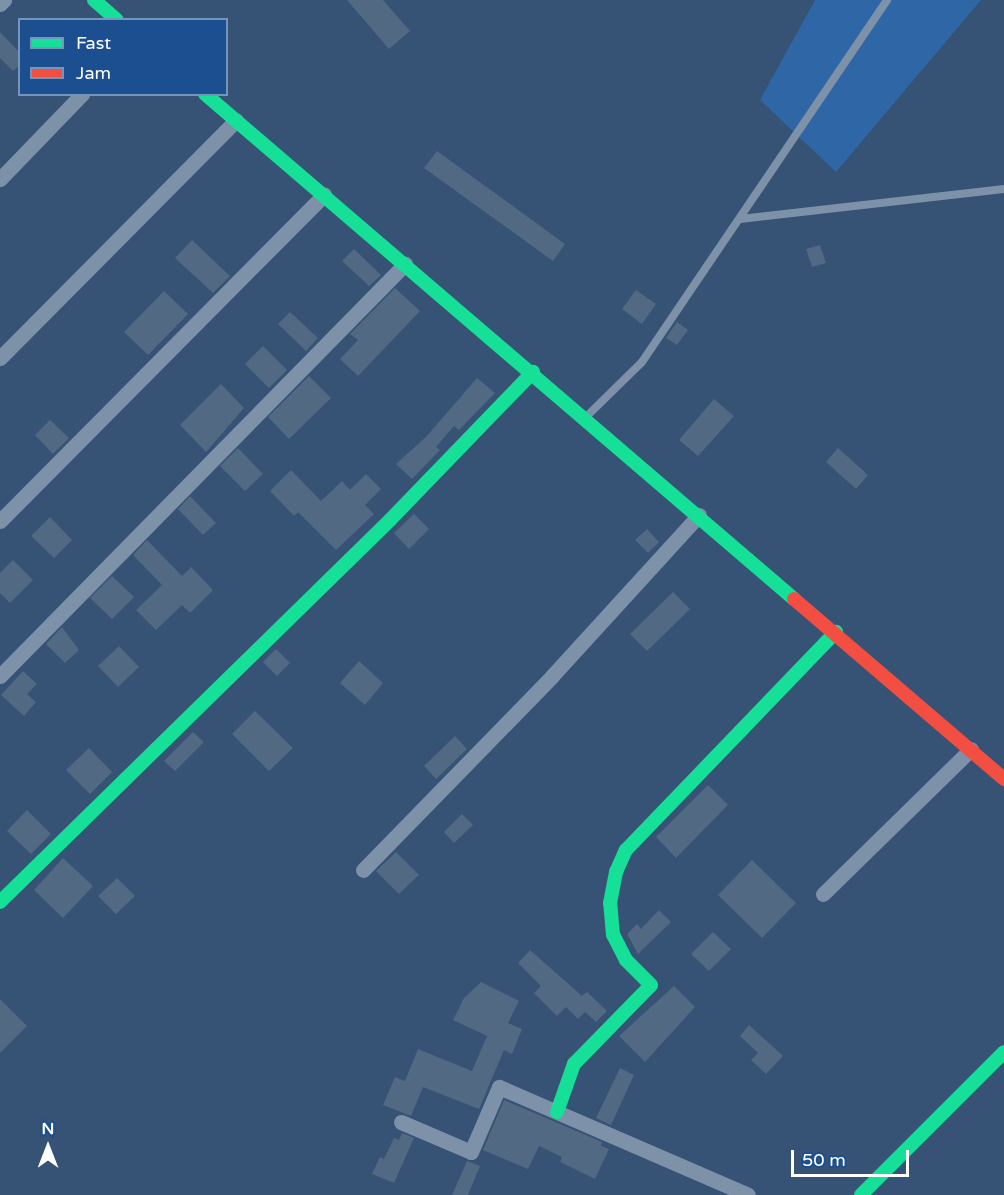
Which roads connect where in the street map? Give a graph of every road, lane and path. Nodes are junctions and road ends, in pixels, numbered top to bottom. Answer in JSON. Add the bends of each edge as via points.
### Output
{"nodes":[{"id":1,"x":4,"y":0,"type":"edge"},
{"id":2,"x":94,"y":0,"type":"edge"},
{"id":3,"x":887,"y":0,"type":"edge"},
{"id":4,"x":0,"y":4,"type":"edge"},
{"id":5,"x":115,"y":18,"type":"edge"},
{"id":6,"x":80,"y":96,"type":"edge"},
{"id":7,"x":207,"y":96,"type":"edge"},
{"id":8,"x":236,"y":120,"type":"junction"},
{"id":9,"x":0,"y":179,"type":"edge"},
{"id":10,"x":1004,"y":189,"type":"edge"},
{"id":11,"x":324,"y":195,"type":"junction"},
{"id":12,"x":740,"y":219,"type":"junction"},
{"id":13,"x":405,"y":264,"type":"junction"},
{"id":14,"x":0,"y":358,"type":"edge"},
{"id":15,"x":533,"y":372,"type":"junction"},
{"id":16,"x":586,"y":417,"type":"junction"},
{"id":17,"x":699,"y":515,"type":"junction"},
{"id":18,"x":0,"y":521,"type":"edge"},
{"id":19,"x":836,"y":632,"type":"junction"},
{"id":20,"x":0,"y":675,"type":"edge"},
{"id":21,"x":970,"y":749,"type":"junction"},
{"id":22,"x":1004,"y":779,"type":"edge"},
{"id":23,"x":363,"y":870,"type":"dead end"},
{"id":24,"x":823,"y":894,"type":"dead end"},
{"id":25,"x":0,"y":902,"type":"edge"},
{"id":26,"x":1004,"y":1052,"type":"edge"},
{"id":27,"x":557,"y":1112,"type":"junction"},
{"id":28,"x":401,"y":1122,"type":"dead end"},
{"id":29,"x":748,"y":1195,"type":"edge"},
{"id":30,"x":861,"y":1195,"type":"edge"}],
"edges":[{"from":1,"to":4,"type":"street"},
{"from":2,"to":5,"type":"street"},
{"from":3,"to":12,"type":"lane"},
{"from":6,"to":9,"type":"street"},
{"from":7,"to":8,"type":"street"},
{"from":8,"to":11,"type":"street"},
{"from":8,"to":14,"type":"street"},
{"from":10,"to":12,"type":"lane"},
{"from":11,"to":13,"type":"street"},
{"from":11,"to":18,"type":"street"},
{"from":12,"to":16,"type":"lane","via":[[642,362]]},
{"from":13,"to":15,"type":"street"},
{"from":13,"to":20,"type":"street"},
{"from":15,"to":16,"type":"street"},
{"from":15,"to":25,"type":"street","via":[[390,520]]},
{"from":16,"to":17,"type":"street"},
{"from":17,"to":19,"type":"street"},
{"from":17,"to":23,"type":"street","via":[[552,676]]},
{"from":19,"to":21,"type":"street"},
{"from":19,"to":27,"type":"street","via":[[626,850],[615,872],[610,903],[612,935],[626,960],[651,985],[574,1064]]},
{"from":21,"to":22,"type":"street"},
{"from":21,"to":24,"type":"street"},
{"from":26,"to":30,"type":"street"},
{"from":27,"to":28,"type":"street","via":[[499,1087],[471,1152]]},
{"from":27,"to":29,"type":"street"}]}
